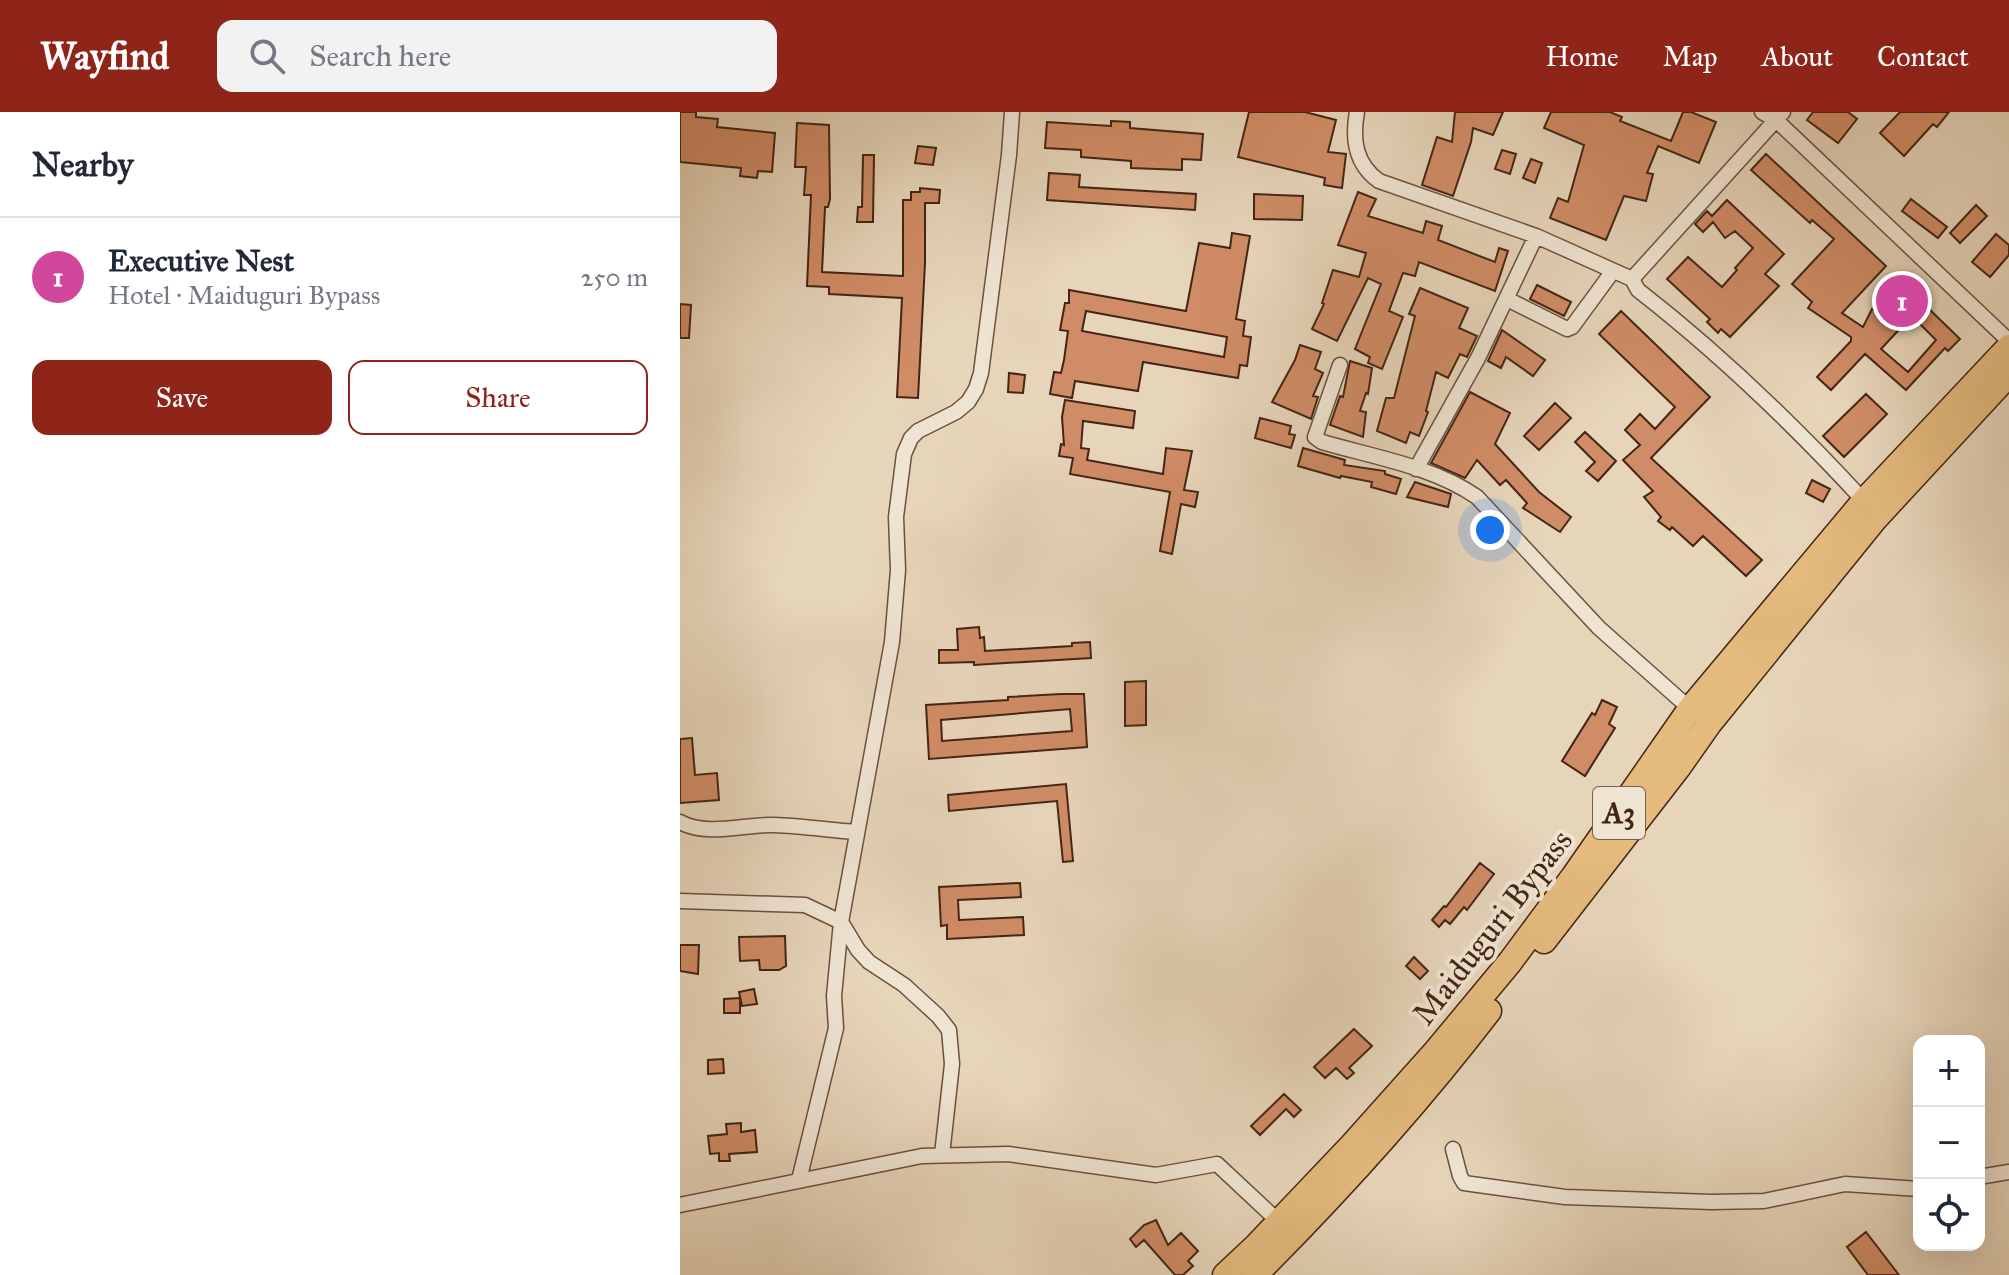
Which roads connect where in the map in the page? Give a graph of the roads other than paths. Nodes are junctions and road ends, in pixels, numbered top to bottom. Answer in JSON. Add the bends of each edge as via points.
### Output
{"nodes":[{"id":1,"x":1012,"y":112,"type":"edge"},
{"id":2,"x":1357,"y":112,"type":"edge"},
{"id":3,"x":1762,"y":112,"type":"edge"},
{"id":4,"x":1780,"y":116,"type":"edge"},
{"id":5,"x":1536,"y":236,"type":"junction"},
{"id":6,"x":1613,"y":271,"type":"junction"},
{"id":7,"x":1632,"y":279,"type":"junction"},
{"id":8,"x":1507,"y":299,"type":"junction"},
{"id":9,"x":2009,"y":344,"type":"edge"},
{"id":10,"x":1340,"y":365,"type":"dead end"},
{"id":11,"x":2009,"y":374,"type":"edge"},
{"id":12,"x":1416,"y":469,"type":"junction"},
{"id":13,"x":1864,"y":501,"type":"junction"},
{"id":14,"x":1699,"y":716,"type":"junction"},
{"id":15,"x":680,"y":822,"type":"edge"},
{"id":16,"x":857,"y":832,"type":"junction"},
{"id":17,"x":680,"y":901,"type":"edge"},
{"id":18,"x":841,"y":922,"type":"junction"},
{"id":19,"x":1453,"y":1149,"type":"dead end"},
{"id":20,"x":942,"y":1155,"type":"junction"},
{"id":21,"x":2009,"y":1172,"type":"edge"},
{"id":22,"x":1985,"y":1176,"type":"edge"},
{"id":23,"x":799,"y":1180,"type":"junction"},
{"id":24,"x":1913,"y":1189,"type":"edge"},
{"id":25,"x":680,"y":1205,"type":"edge"},
{"id":26,"x":1279,"y":1222,"type":"junction"},
{"id":27,"x":1225,"y":1275,"type":"edge"},
{"id":28,"x":1255,"y":1275,"type":"edge"}],
"edges":[{"from":1,"to":16,"type":"street","via":[[976,389],[956,412],[918,431],[904,454],[892,642]]},
{"from":2,"to":5,"type":"street","via":[[1357,157],[1379,181]]},
{"from":3,"to":4,"type":"street"},
{"from":4,"to":7,"type":"street"},
{"from":4,"to":9,"type":"street"},
{"from":5,"to":6,"type":"street"},
{"from":5,"to":8,"type":"street"},
{"from":6,"to":7,"type":"street"},
{"from":6,"to":8,"type":"street","via":[[1567,329]]},
{"from":7,"to":13,"type":"street","via":[[1638,290],[1814,447]]},
{"from":8,"to":12,"type":"street"},
{"from":9,"to":13,"type":"highway","name":"Maiduguri Bypass","number":"A3"},
{"from":10,"to":12,"type":"street","via":[[1315,437]]},
{"from":11,"to":14,"type":"highway","name":"Maiduguri Bypass","number":"A3"},
{"from":12,"to":14,"type":"street","via":[[1477,497],[1599,628]]},
{"from":13,"to":14,"type":"highway","name":"Maiduguri Bypass","number":"A3"},
{"from":14,"to":26,"type":"highway","name":"Maiduguri Bypass","number":"A3","via":[[1510,962]]},
{"from":14,"to":28,"type":"highway","name":"Maiduguri Bypass","number":"A3","via":[[1678,768],[1583,894],[1424,1094],[1325,1206]]},
{"from":15,"to":16,"type":"street","via":[[710,829],[770,825]]},
{"from":16,"to":18,"type":"street"},
{"from":17,"to":18,"type":"street","via":[[805,905]]},
{"from":18,"to":20,"type":"street","via":[[869,962],[904,985],[949,1030],[952,1064]]},
{"from":18,"to":23,"type":"street","via":[[836,1028]]},
{"from":19,"to":24,"type":"street","via":[[1464,1183],[1565,1197],[1747,1202],[1845,1184]]},
{"from":20,"to":23,"type":"street"},
{"from":20,"to":26,"type":"street","via":[[1008,1154],[1156,1175],[1217,1164]]},
{"from":21,"to":22,"type":"street"},
{"from":23,"to":25,"type":"street"},
{"from":26,"to":27,"type":"highway","name":"Maiduguri Bypass","number":"A3"}]}
